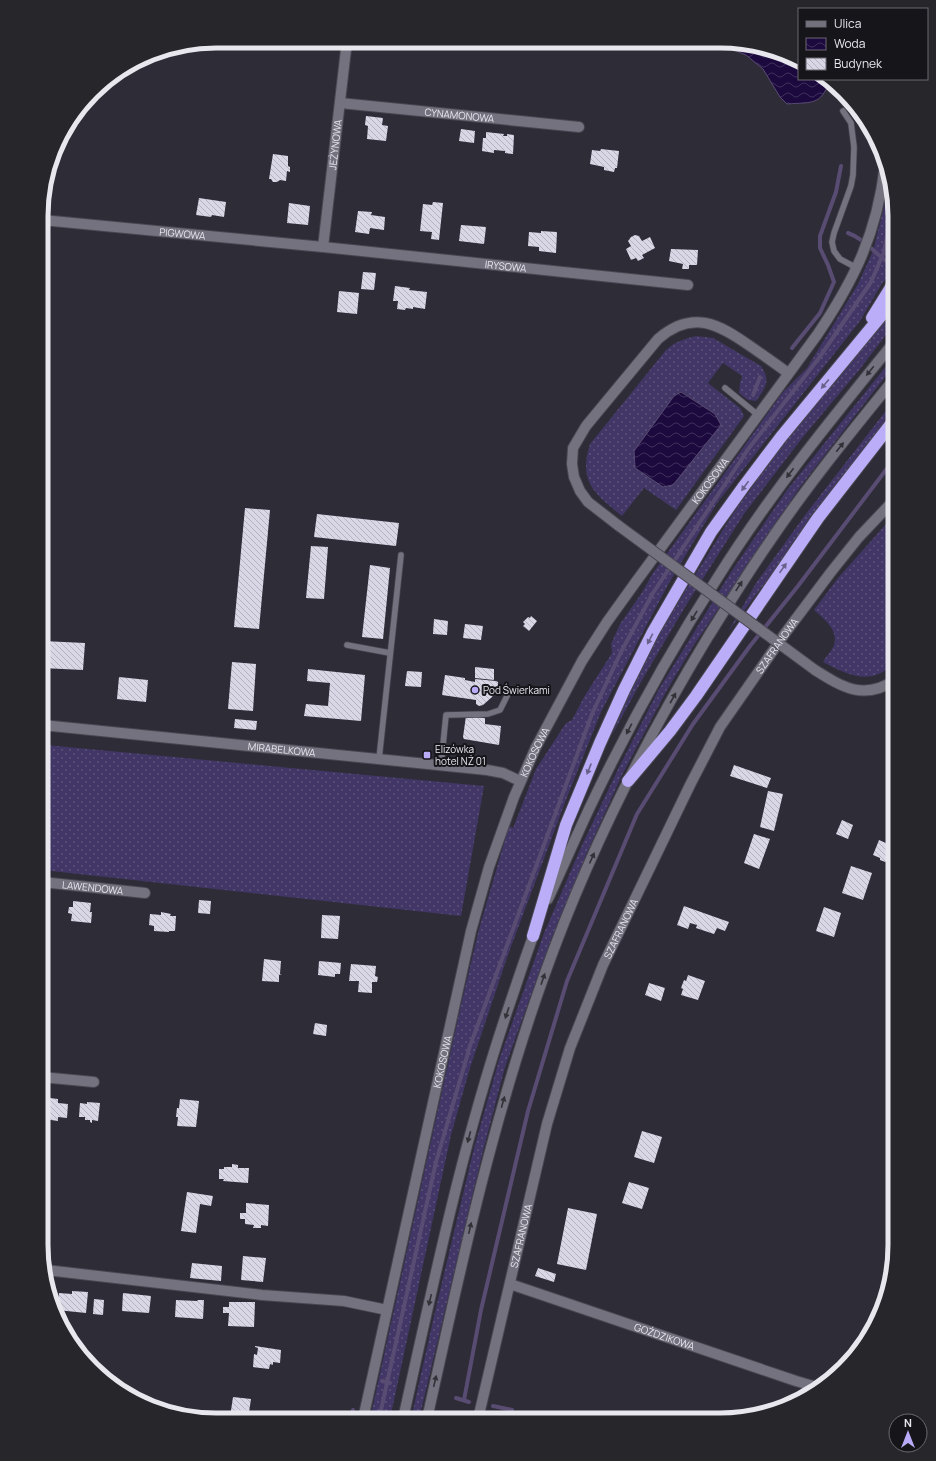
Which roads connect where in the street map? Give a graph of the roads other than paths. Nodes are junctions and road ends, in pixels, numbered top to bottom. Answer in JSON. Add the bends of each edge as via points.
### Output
{"nodes":[{"id":1,"x":346,"y":48,"type":"edge"},
{"id":2,"x":340,"y":103,"type":"junction"},
{"id":3,"x":843,"y":111,"type":"dead end"},
{"id":4,"x":579,"y":128,"type":"dead end"},
{"id":5,"x":883,"y":176,"type":"edge"},
{"id":6,"x":48,"y":221,"type":"edge"},
{"id":7,"x":323,"y":247,"type":"junction"},
{"id":8,"x":857,"y":268,"type":"junction"},
{"id":9,"x":688,"y":285,"type":"dead end"},
{"id":10,"x":888,"y":292,"type":"edge"},
{"id":11,"x":888,"y":308,"type":"edge"},
{"id":12,"x":859,"y":343,"type":"junction"},
{"id":13,"x":888,"y":350,"type":"edge"},
{"id":14,"x":788,"y":373,"type":"junction"},
{"id":15,"x":888,"y":387,"type":"edge"},
{"id":16,"x":725,"y":388,"type":"dead end"},
{"id":17,"x":758,"y":415,"type":"junction"},
{"id":18,"x":888,"y":428,"type":"edge"},
{"id":19,"x":888,"y":507,"type":"edge"},
{"id":20,"x":401,"y":555,"type":"dead end"},
{"id":21,"x":347,"y":646,"type":"dead end"},
{"id":22,"x":390,"y":653,"type":"junction"},
{"id":23,"x":888,"y":684,"type":"edge"},
{"id":24,"x":510,"y":690,"type":"dead end"},
{"id":25,"x":48,"y":726,"type":"edge"},
{"id":26,"x":379,"y":759,"type":"junction"},
{"id":27,"x":441,"y":765,"type":"junction"},
{"id":28,"x":520,"y":781,"type":"junction"},
{"id":29,"x":628,"y":781,"type":"junction"},
{"id":30,"x":48,"y":883,"type":"edge"},
{"id":31,"x":145,"y":893,"type":"dead end"},
{"id":32,"x":533,"y":936,"type":"junction"},
{"id":33,"x":48,"y":1078,"type":"edge"},
{"id":34,"x":94,"y":1082,"type":"dead end"},
{"id":35,"x":50,"y":1270,"type":"edge"},
{"id":36,"x":510,"y":1284,"type":"junction"},
{"id":37,"x":387,"y":1310,"type":"junction"},
{"id":38,"x":812,"y":1386,"type":"edge"},
{"id":39,"x":364,"y":1413,"type":"edge"},
{"id":40,"x":404,"y":1413,"type":"edge"},
{"id":41,"x":428,"y":1413,"type":"edge"},
{"id":42,"x":479,"y":1413,"type":"edge"}],
"edges":[{"from":1,"to":2,"type":"street","name":"JEŻYNOWA"},
{"from":2,"to":4,"type":"street","name":"CYNAMONOWA"},
{"from":2,"to":7,"type":"street","name":"JEŻYNOWA"},
{"from":3,"to":8,"type":"lane","via":[[851,123],[854,147],[853,175],[832,242],[834,251],[840,259]]},
{"from":5,"to":8,"type":"street","name":"KOKOSOWA","via":[[872,230]]},
{"from":6,"to":7,"type":"street","name":"PIGWOWA"},
{"from":7,"to":9,"type":"street","name":"IRYSOWA"},
{"from":8,"to":14,"type":"street","name":"KOKOSOWA","via":[[844,294]]},
{"from":10,"to":12,"type":"highway"},
{"from":11,"to":12,"type":"highway"},
{"from":12,"to":32,"type":"highway","one_way":true,"via":[[781,437],[711,532],[654,632],[624,690],[566,825]]},
{"from":13,"to":32,"type":"street","one_way":true,"via":[[769,501],[693,617],[602,781]]},
{"from":14,"to":17,"type":"street","name":"KOKOSOWA"},
{"from":14,"to":23,"type":"street","bridge":true,"via":[[728,331],[708,323],[696,322],[670,329],[658,338],[586,426],[573,448],[574,477],[588,502],[815,670],[839,685],[859,690],[871,690]]},
{"from":29,"to":15,"type":"street","one_way":true,"via":[[683,679],[756,560],[817,476]]},
{"from":16,"to":17,"type":"lane"},
{"from":17,"to":28,"type":"street","name":"KOKOSOWA","via":[[607,622],[565,691]]},
{"from":29,"to":18,"type":"highway","one_way":true,"via":[[696,696],[818,518]]},
{"from":19,"to":36,"type":"street","name":"SZAFRANOWA","via":[[831,572],[786,632],[720,727],[686,792],[603,965],[570,1048],[547,1124]]},
{"from":20,"to":22,"type":"lane"},
{"from":21,"to":22,"type":"lane"},
{"from":22,"to":26,"type":"lane"},
{"from":24,"to":27,"type":"lane","via":[[500,710],[488,714],[446,715]]},
{"from":25,"to":26,"type":"street","name":"MIRABELKOWA"},
{"from":26,"to":27,"type":"street","name":"MIRABELKOWA"},
{"from":27,"to":28,"type":"street","name":"MIRABELKOWA","via":[[496,771]]},
{"from":28,"to":37,"type":"street","name":"KOKOSOWA","via":[[498,840],[471,931]]},
{"from":41,"to":29,"type":"street","one_way":true,"via":[[481,1183],[518,1052],[562,929]]},
{"from":30,"to":31,"type":"street","name":"LAWENDOWA"},
{"from":32,"to":40,"type":"street","one_way":true,"via":[[478,1105],[438,1262]]},
{"from":33,"to":34,"type":"street"},
{"from":35,"to":37,"type":"street","via":[[262,1295],[344,1301]]},
{"from":36,"to":38,"type":"street","name":"GOŹDZIKOWA"},
{"from":36,"to":42,"type":"street","name":"SZAFRANOWA"},
{"from":37,"to":39,"type":"street","name":"KOKOSOWA"}]}
